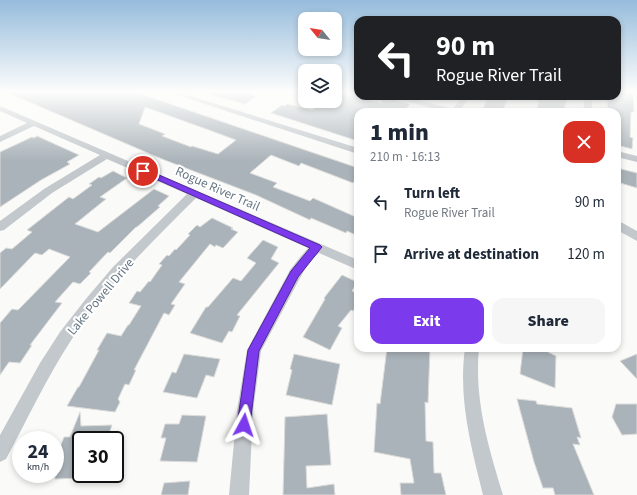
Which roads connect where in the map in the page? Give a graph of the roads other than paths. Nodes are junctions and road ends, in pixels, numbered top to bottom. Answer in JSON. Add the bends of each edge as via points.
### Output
{"nodes":[{"id":1,"x":16,"y":115,"type":"edge"},
{"id":2,"x":245,"y":115,"type":"edge"},
{"id":3,"x":34,"y":123,"type":"junction"},
{"id":4,"x":0,"y":139,"type":"edge"},
{"id":5,"x":354,"y":150,"type":"edge"},
{"id":6,"x":107,"y":155,"type":"junction"},
{"id":7,"x":621,"y":155,"type":"edge"},
{"id":8,"x":637,"y":159,"type":"edge"},
{"id":9,"x":195,"y":194,"type":"junction"},
{"id":10,"x":621,"y":227,"type":"edge"},
{"id":11,"x":0,"y":228,"type":"edge"},
{"id":12,"x":637,"y":237,"type":"edge"},
{"id":13,"x":317,"y":247,"type":"junction"},
{"id":14,"x":354,"y":263,"type":"edge"},
{"id":15,"x":472,"y":352,"type":"edge"},
{"id":16,"x":0,"y":453,"type":"edge"},
{"id":17,"x":239,"y":495,"type":"edge"},
{"id":18,"x":493,"y":495,"type":"edge"}],
"edges":[{"from":1,"to":3,"type":"street","name":"Rogue River Trail"},
{"from":2,"to":5,"type":"street"},
{"from":3,"to":4,"type":"street"},
{"from":3,"to":6,"type":"street","name":"Rogue River Trail"},
{"from":6,"to":9,"type":"street","name":"Rogue River Trail"},
{"from":6,"to":11,"type":"street","via":[[48,191]]},
{"from":7,"to":8,"type":"street"},
{"from":9,"to":13,"type":"street","name":"Rogue River Trail"},
{"from":9,"to":16,"type":"street","name":"Lake Powell Drive","via":[[154,232],[75,322]]},
{"from":10,"to":12,"type":"street"},
{"from":13,"to":14,"type":"street","name":"Rogue River Trail"},
{"from":13,"to":17,"type":"street","via":[[294,274],[254,350],[245,411]]},
{"from":15,"to":18,"type":"street","via":[[469,373],[475,426]]}]}
